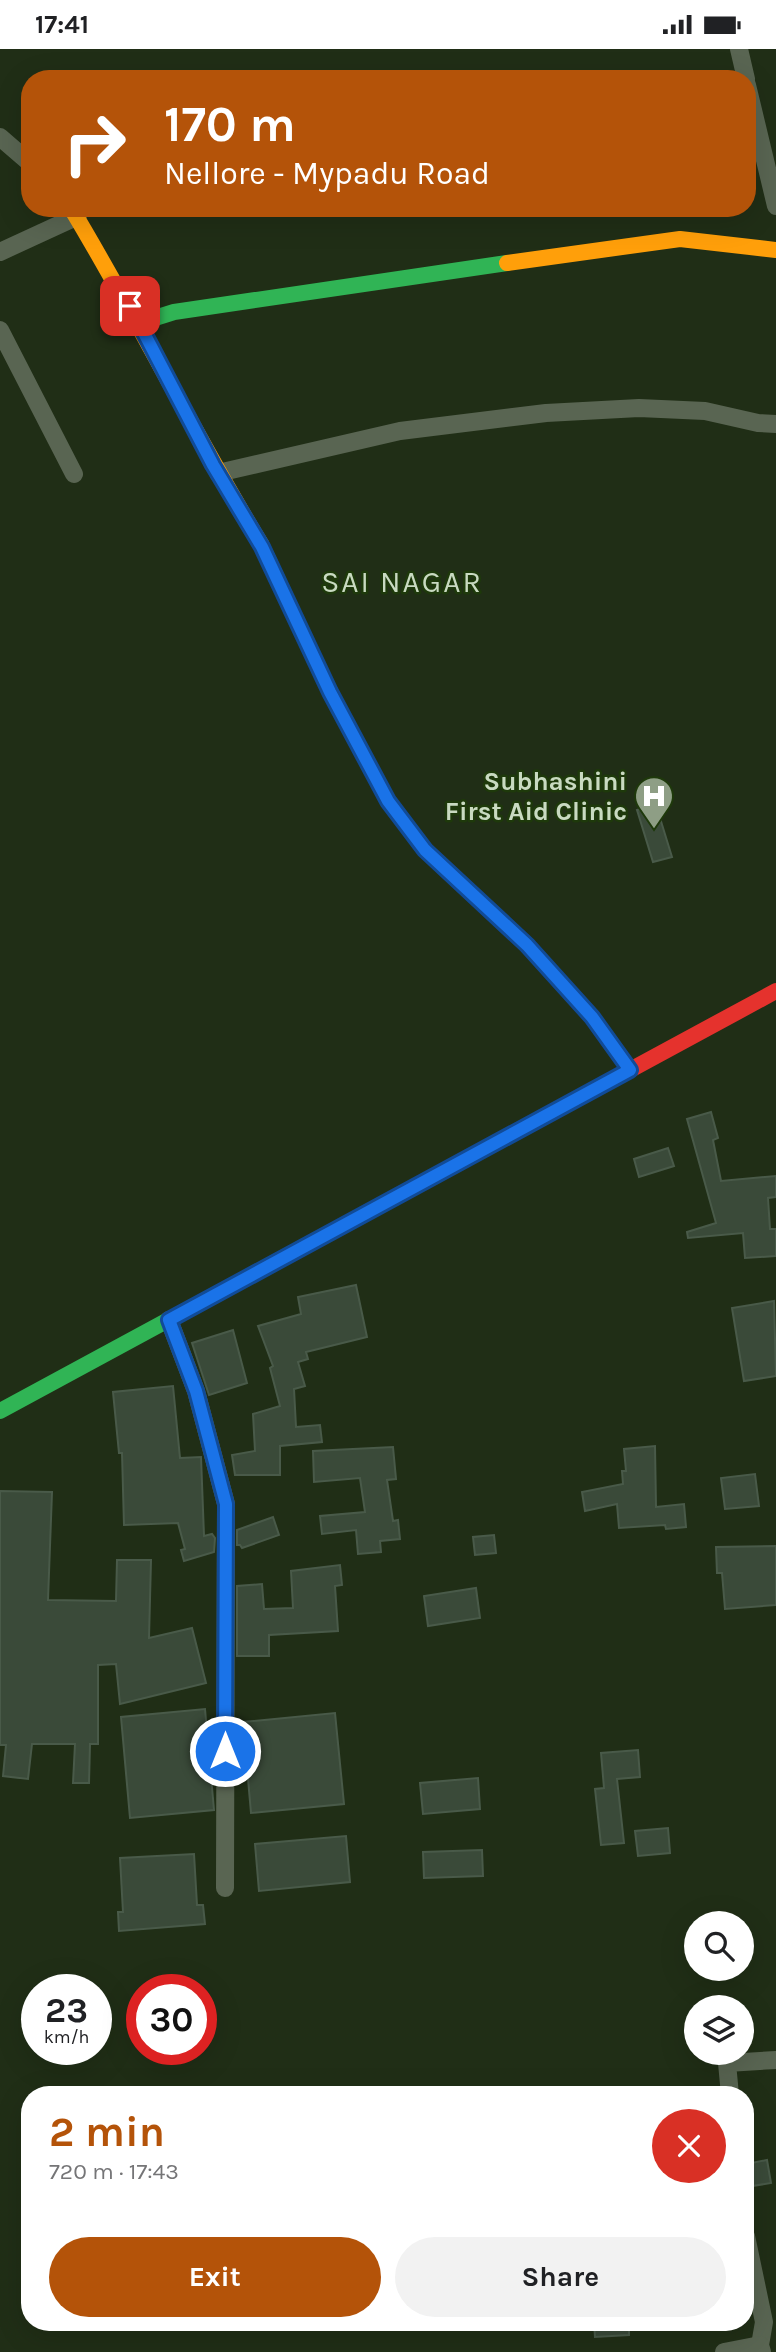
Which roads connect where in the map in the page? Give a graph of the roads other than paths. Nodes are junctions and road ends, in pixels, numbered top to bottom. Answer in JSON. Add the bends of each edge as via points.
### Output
{"nodes":[{"id":1,"x":739,"y":49,"type":"edge"},
{"id":2,"x":744,"y":70,"type":"edge"},
{"id":3,"x":756,"y":123,"type":"edge"},
{"id":4,"x":0,"y":137,"type":"edge"},
{"id":5,"x":21,"y":155,"type":"edge"},
{"id":6,"x":776,"y":206,"type":"edge"},
{"id":7,"x":65,"y":217,"type":"edge"},
{"id":8,"x":77,"y":217,"type":"edge"},
{"id":9,"x":776,"y":250,"type":"edge"},
{"id":10,"x":0,"y":252,"type":"edge"},
{"id":11,"x":139,"y":323,"type":"junction"},
{"id":12,"x":0,"y":330,"type":"edge"},
{"id":13,"x":776,"y":424,"type":"edge"},
{"id":14,"x":218,"y":473,"type":"junction"},
{"id":15,"x":74,"y":474,"type":"dead end"},
{"id":16,"x":776,"y":991,"type":"edge"},
{"id":17,"x":630,"y":1070,"type":"junction"},
{"id":18,"x":169,"y":1320,"type":"junction"},
{"id":19,"x":0,"y":1411,"type":"edge"},
{"id":20,"x":225,"y":1888,"type":"dead end"},
{"id":21,"x":776,"y":2060,"type":"edge"},
{"id":22,"x":729,"y":2086,"type":"edge"},
{"id":23,"x":754,"y":2274,"type":"edge"},
{"id":24,"x":761,"y":2348,"type":"edge"},
{"id":25,"x":724,"y":2352,"type":"edge"}],
"edges":[{"from":1,"to":2,"type":"street"},
{"from":3,"to":6,"type":"street"},
{"from":4,"to":5,"type":"street"},
{"from":7,"to":10,"type":"street"},
{"from":8,"to":11,"type":"street"},
{"from":9,"to":11,"type":"street","via":[[680,239],[633,244],[174,312]]},
{"from":11,"to":14,"type":"street"},
{"from":12,"to":15,"type":"street"},
{"from":13,"to":14,"type":"street","via":[[705,411],[639,408],[546,413],[400,431]]},
{"from":14,"to":17,"type":"street","via":[[262,547],[330,692],[388,801],[425,850],[527,945],[592,1017]]},
{"from":16,"to":17,"type":"street"},
{"from":17,"to":18,"type":"street"},
{"from":18,"to":19,"type":"street"},
{"from":18,"to":20,"type":"street","via":[[196,1391],[226,1504]]},
{"from":21,"to":22,"type":"street","via":[[727,2063]]},
{"from":23,"to":24,"type":"street","via":[[764,2322]]},
{"from":24,"to":25,"type":"street"}]}
